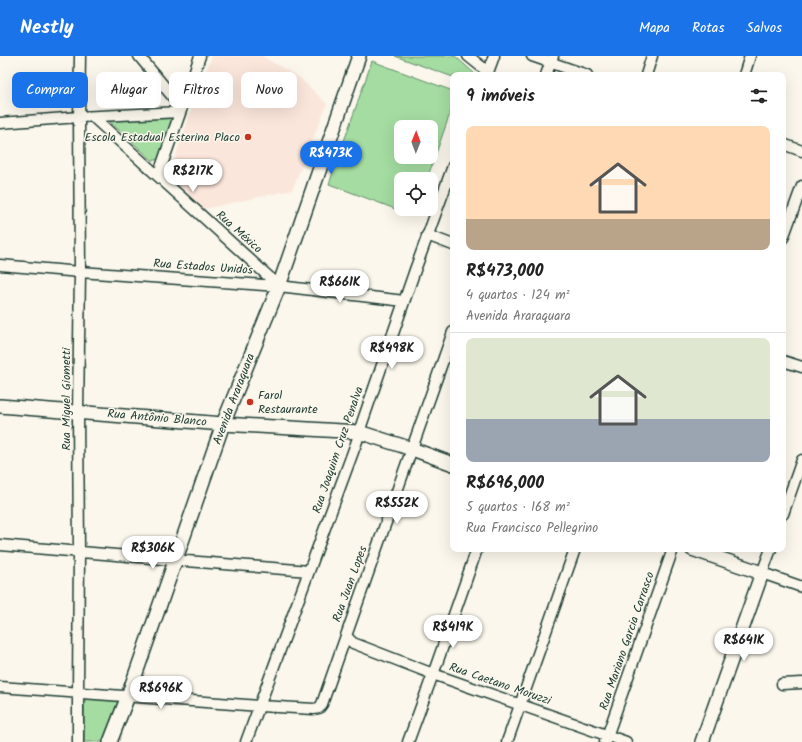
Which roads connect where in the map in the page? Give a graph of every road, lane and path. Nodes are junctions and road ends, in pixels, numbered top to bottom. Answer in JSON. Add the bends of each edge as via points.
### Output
{"nodes":[{"id":1,"x":80,"y":56,"type":"edge"},
{"id":2,"x":139,"y":56,"type":"edge"},
{"id":3,"x":200,"y":56,"type":"edge"},
{"id":4,"x":358,"y":56,"type":"edge"},
{"id":5,"x":468,"y":56,"type":"edge"},
{"id":6,"x":494,"y":56,"type":"edge"},
{"id":7,"x":532,"y":56,"type":"edge"},
{"id":8,"x":652,"y":56,"type":"edge"},
{"id":9,"x":750,"y":56,"type":"edge"},
{"id":10,"x":552,"y":59,"type":"edge"},
{"id":11,"x":485,"y":72,"type":"edge"},
{"id":12,"x":488,"y":72,"type":"edge"},
{"id":13,"x":547,"y":72,"type":"edge"},
{"id":14,"x":580,"y":72,"type":"edge"},
{"id":15,"x":647,"y":72,"type":"edge"},
{"id":16,"x":745,"y":72,"type":"edge"},
{"id":17,"x":181,"y":110,"type":"junction"},
{"id":18,"x":93,"y":117,"type":"junction"},
{"id":19,"x":79,"y":118,"type":"junction"},
{"id":20,"x":0,"y":123,"type":"edge"},
{"id":21,"x":786,"y":145,"type":"edge"},
{"id":22,"x":802,"y":151,"type":"edge"},
{"id":23,"x":450,"y":174,"type":"edge"},
{"id":24,"x":158,"y":176,"type":"junction"},
{"id":25,"x":802,"y":186,"type":"edge"},
{"id":26,"x":786,"y":230,"type":"edge"},
{"id":27,"x":428,"y":235,"type":"junction"},
{"id":28,"x":450,"y":244,"type":"edge"},
{"id":29,"x":0,"y":265,"type":"edge"},
{"id":30,"x":80,"y":272,"type":"junction"},
{"id":31,"x":279,"y":286,"type":"junction"},
{"id":32,"x":404,"y":301,"type":"junction"},
{"id":33,"x":450,"y":341,"type":"edge"},
{"id":34,"x":786,"y":362,"type":"edge"},
{"id":35,"x":802,"y":367,"type":"edge"},
{"id":36,"x":0,"y":406,"type":"edge"},
{"id":37,"x":78,"y":412,"type":"junction"},
{"id":38,"x":223,"y":424,"type":"junction"},
{"id":39,"x":359,"y":432,"type":"junction"},
{"id":40,"x":412,"y":449,"type":"junction"},
{"id":41,"x":802,"y":460,"type":"edge"},
{"id":42,"x":450,"y":463,"type":"edge"},
{"id":43,"x":786,"y":505,"type":"edge"},
{"id":44,"x":0,"y":545,"type":"edge"},
{"id":45,"x":79,"y":552,"type":"junction"},
{"id":46,"x":476,"y":552,"type":"edge"},
{"id":47,"x":574,"y":552,"type":"edge"},
{"id":48,"x":672,"y":552,"type":"edge"},
{"id":49,"x":701,"y":552,"type":"edge"},
{"id":50,"x":770,"y":552,"type":"edge"},
{"id":51,"x":174,"y":560,"type":"junction"},
{"id":52,"x":310,"y":571,"type":"junction"},
{"id":53,"x":762,"y":573,"type":"junction"},
{"id":54,"x":802,"y":587,"type":"edge"},
{"id":55,"x":346,"y":636,"type":"junction"},
{"id":56,"x":433,"y":674,"type":"junction"},
{"id":57,"x":802,"y":683,"type":"edge"},
{"id":58,"x":782,"y":684,"type":"dead end"},
{"id":59,"x":0,"y":686,"type":"edge"},
{"id":60,"x":78,"y":692,"type":"junction"},
{"id":61,"x":128,"y":696,"type":"junction"},
{"id":62,"x":520,"y":705,"type":"junction"},
{"id":63,"x":260,"y":706,"type":"junction"},
{"id":64,"x":606,"y":739,"type":"edge"},
{"id":65,"x":78,"y":742,"type":"edge"},
{"id":66,"x":110,"y":742,"type":"edge"},
{"id":67,"x":246,"y":742,"type":"edge"},
{"id":68,"x":408,"y":742,"type":"edge"},
{"id":69,"x":507,"y":742,"type":"edge"},
{"id":70,"x":626,"y":742,"type":"edge"},
{"id":71,"x":702,"y":742,"type":"edge"}],
"edges":[{"from":1,"to":19,"type":"street","name":"Rua Miguel Giometti"},
{"from":2,"to":17,"type":"street"},
{"from":3,"to":17,"type":"street"},
{"from":4,"to":31,"type":"street","name":"Avenida Araraquara"},
{"from":5,"to":11,"type":"street"},
{"from":6,"to":12,"type":"street"},
{"from":7,"to":10,"type":"street"},
{"from":8,"to":15,"type":"street"},
{"from":9,"to":16,"type":"street"},
{"from":10,"to":13,"type":"street"},
{"from":10,"to":14,"type":"street"},
{"from":17,"to":18,"type":"street"},
{"from":17,"to":24,"type":"street"},
{"from":18,"to":19,"type":"street"},
{"from":18,"to":24,"type":"street","name":"Rua México"},
{"from":19,"to":20,"type":"street"},
{"from":19,"to":30,"type":"street","name":"Rua Miguel Giometti"},
{"from":21,"to":22,"type":"street"},
{"from":23,"to":27,"type":"street","name":"Rua Joaquim Cruz Penalva"},
{"from":24,"to":31,"type":"street","name":"Rua México"},
{"from":25,"to":26,"type":"street"},
{"from":27,"to":28,"type":"street"},
{"from":27,"to":32,"type":"street","name":"Rua Joaquim Cruz Penalva"},
{"from":29,"to":30,"type":"street","name":"Rua Estados Unidos"},
{"from":30,"to":31,"type":"street","name":"Rua Estados Unidos"},
{"from":30,"to":37,"type":"street","name":"Rua Miguel Giometti"},
{"from":31,"to":32,"type":"street","name":"Rua Estados Unidos"},
{"from":31,"to":38,"type":"street","name":"Avenida Araraquara"},
{"from":32,"to":39,"type":"street","name":"Rua Joaquim Cruz Penalva"},
{"from":33,"to":40,"type":"street","name":"Rua Juan Lopes"},
{"from":34,"to":35,"type":"street"},
{"from":36,"to":37,"type":"street","name":"Rua Antônio Blanco"},
{"from":37,"to":38,"type":"street","name":"Rua Antônio Blanco"},
{"from":37,"to":45,"type":"street","name":"Rua Miguel Giometti"},
{"from":38,"to":39,"type":"street","name":"Rua Antônio Blanco"},
{"from":38,"to":51,"type":"street","name":"Avenida Araraquara"},
{"from":39,"to":40,"type":"street","name":"Rua Antônio Blanco"},
{"from":39,"to":52,"type":"street","name":"Rua Joaquim Cruz Penalva"},
{"from":40,"to":42,"type":"street","name":"Rua Antônio Blanco"},
{"from":40,"to":55,"type":"street","name":"Rua Juan Lopes"},
{"from":41,"to":43,"type":"street"},
{"from":44,"to":45,"type":"street"},
{"from":45,"to":51,"type":"street"},
{"from":45,"to":60,"type":"street","name":"Rua Miguel Giometti"},
{"from":46,"to":56,"type":"street"},
{"from":47,"to":62,"type":"street"},
{"from":48,"to":64,"type":"street","name":"Rua Mariano Garcia Carrasco"},
{"from":49,"to":53,"type":"street"},
{"from":50,"to":53,"type":"street"},
{"from":51,"to":52,"type":"street"},
{"from":51,"to":61,"type":"street","name":"Avenida Araraquara"},
{"from":52,"to":63,"type":"street","name":"Rua Joaquim Cruz Penalva"},
{"from":53,"to":54,"type":"street"},
{"from":53,"to":71,"type":"street"},
{"from":55,"to":56,"type":"street","name":"Rua Caetano Moruzzi","via":[[353,643]]},
{"from":55,"to":63,"type":"street","name":"Rua Juan Lopes","via":[[319,708]]},
{"from":56,"to":62,"type":"street","name":"Rua Caetano Moruzzi"},
{"from":56,"to":68,"type":"street"},
{"from":57,"to":58,"type":"street"},
{"from":59,"to":60,"type":"street"},
{"from":60,"to":61,"type":"street"},
{"from":60,"to":65,"type":"street","name":"Rua Miguel Giometti"},
{"from":61,"to":63,"type":"street"},
{"from":61,"to":66,"type":"street","name":"Avenida Araraquara"},
{"from":62,"to":64,"type":"street","name":"Rua Caetano Moruzzi"},
{"from":62,"to":69,"type":"street"},
{"from":63,"to":67,"type":"street","name":"Rua Joaquim Cruz Penalva"},
{"from":64,"to":70,"type":"street","name":"Rua Caetano Moruzzi"}]}
